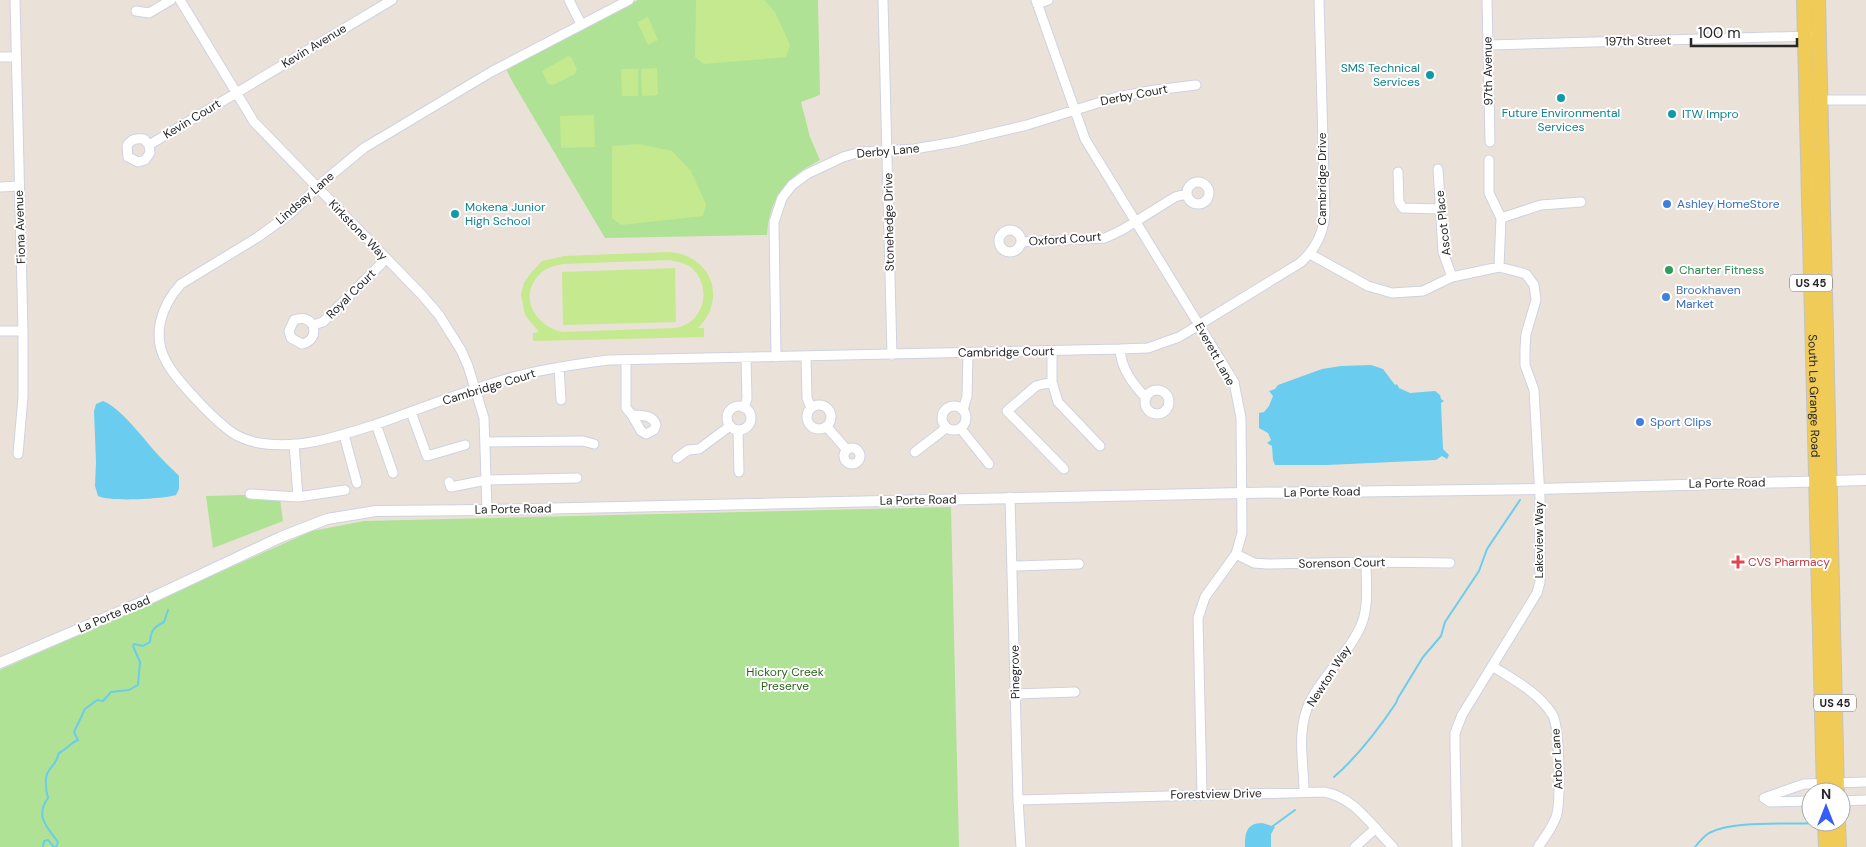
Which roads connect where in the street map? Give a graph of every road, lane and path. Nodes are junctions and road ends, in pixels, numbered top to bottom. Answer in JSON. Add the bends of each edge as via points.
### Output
{"nodes":[{"id":1,"x":15,"y":0,"type":"edge"},
{"id":2,"x":171,"y":0,"type":"edge"},
{"id":3,"x":180,"y":0,"type":"edge"},
{"id":4,"x":392,"y":0,"type":"edge"},
{"id":5,"x":569,"y":0,"type":"edge"},
{"id":6,"x":629,"y":0,"type":"edge"},
{"id":7,"x":883,"y":0,"type":"edge"},
{"id":8,"x":1048,"y":0,"type":"edge"},
{"id":9,"x":1319,"y":0,"type":"edge"},
{"id":10,"x":1487,"y":0,"type":"edge"},
{"id":11,"x":1804,"y":0,"type":"edge"},
{"id":12,"x":1818,"y":0,"type":"edge"},
{"id":13,"x":1036,"y":2,"type":"edge"},
{"id":14,"x":136,"y":11,"type":"dead end"},
{"id":15,"x":581,"y":24,"type":"junction"},
{"id":16,"x":1812,"y":36,"type":"junction"},
{"id":17,"x":1488,"y":45,"type":"junction"},
{"id":18,"x":0,"y":57,"type":"edge"},
{"id":19,"x":16,"y":57,"type":"junction"},
{"id":20,"x":1196,"y":85,"type":"dead end"},
{"id":21,"x":235,"y":93,"type":"junction"},
{"id":22,"x":1820,"y":100,"type":"junction"},
{"id":23,"x":1866,"y":100,"type":"edge"},
{"id":24,"x":1074,"y":111,"type":"junction"},
{"id":25,"x":1490,"y":142,"type":"dead end"},
{"id":26,"x":149,"y":145,"type":"dead end"},
{"id":27,"x":887,"y":150,"type":"junction"},
{"id":28,"x":1489,"y":160,"type":"dead end"},
{"id":29,"x":1438,"y":168,"type":"dead end"},
{"id":30,"x":1398,"y":172,"type":"dead end"},
{"id":31,"x":0,"y":186,"type":"edge"},
{"id":32,"x":19,"y":186,"type":"junction"},
{"id":33,"x":318,"y":188,"type":"junction"},
{"id":34,"x":1186,"y":194,"type":"dead end"},
{"id":35,"x":1581,"y":202,"type":"dead end"},
{"id":36,"x":1441,"y":209,"type":"junction"},
{"id":37,"x":1501,"y":218,"type":"junction"},
{"id":38,"x":1135,"y":221,"type":"junction"},
{"id":39,"x":1021,"y":242,"type":"dead end"},
{"id":40,"x":1310,"y":254,"type":"junction"},
{"id":41,"x":386,"y":260,"type":"junction"},
{"id":42,"x":1499,"y":267,"type":"junction"},
{"id":43,"x":1452,"y":277,"type":"junction"},
{"id":44,"x":313,"y":325,"type":"dead end"},
{"id":45,"x":1199,"y":325,"type":"junction"},
{"id":46,"x":0,"y":331,"type":"edge"},
{"id":47,"x":24,"y":331,"type":"junction"},
{"id":48,"x":1120,"y":349,"type":"junction"},
{"id":49,"x":1052,"y":351,"type":"junction"},
{"id":50,"x":968,"y":353,"type":"junction"},
{"id":51,"x":892,"y":355,"type":"junction"},
{"id":52,"x":776,"y":356,"type":"junction"},
{"id":53,"x":806,"y":356,"type":"junction"},
{"id":54,"x":746,"y":357,"type":"junction"},
{"id":55,"x":626,"y":360,"type":"junction"},
{"id":56,"x":559,"y":367,"type":"junction"},
{"id":57,"x":1052,"y":382,"type":"junction"},
{"id":58,"x":476,"y":390,"type":"junction"},
{"id":59,"x":1146,"y":398,"type":"dead end"},
{"id":60,"x":561,"y":400,"type":"dead end"},
{"id":61,"x":744,"y":408,"type":"junction"},
{"id":62,"x":811,"y":408,"type":"junction"},
{"id":63,"x":963,"y":410,"type":"junction"},
{"id":64,"x":412,"y":412,"type":"junction"},
{"id":65,"x":632,"y":415,"type":"dead end"},
{"id":66,"x":376,"y":424,"type":"junction"},
{"id":67,"x":827,"y":427,"type":"junction"},
{"id":68,"x":734,"y":428,"type":"junction"},
{"id":69,"x":946,"y":428,"type":"junction"},
{"id":70,"x":961,"y":429,"type":"junction"},
{"id":71,"x":344,"y":435,"type":"junction"},
{"id":72,"x":485,"y":442,"type":"junction"},
{"id":73,"x":306,"y":443,"type":"joint"},
{"id":74,"x":294,"y":444,"type":"junction"},
{"id":75,"x":594,"y":444,"type":"dead end"},
{"id":76,"x":465,"y":445,"type":"dead end"},
{"id":77,"x":1100,"y":446,"type":"dead end"},
{"id":78,"x":847,"y":450,"type":"dead end"},
{"id":79,"x":915,"y":452,"type":"dead end"},
{"id":80,"x":18,"y":454,"type":"dead end"},
{"id":81,"x":676,"y":458,"type":"dead end"},
{"id":82,"x":989,"y":464,"type":"dead end"},
{"id":83,"x":1064,"y":469,"type":"dead end"},
{"id":84,"x":739,"y":472,"type":"dead end"},
{"id":85,"x":393,"y":473,"type":"dead end"},
{"id":86,"x":577,"y":478,"type":"dead end"},
{"id":87,"x":486,"y":480,"type":"junction"},
{"id":88,"x":1866,"y":480,"type":"edge"},
{"id":89,"x":1823,"y":481,"type":"junction"},
{"id":90,"x":449,"y":482,"type":"dead end"},
{"id":91,"x":357,"y":483,"type":"dead end"},
{"id":92,"x":1539,"y":489,"type":"junction"},
{"id":93,"x":346,"y":490,"type":"dead end"},
{"id":94,"x":1243,"y":493,"type":"junction"},
{"id":95,"x":250,"y":494,"type":"dead end"},
{"id":96,"x":298,"y":497,"type":"junction"},
{"id":97,"x":1010,"y":497,"type":"junction"},
{"id":98,"x":488,"y":510,"type":"junction"},
{"id":99,"x":1236,"y":554,"type":"junction"},
{"id":100,"x":1366,"y":562,"type":"junction"},
{"id":101,"x":1079,"y":564,"type":"dead end"},
{"id":102,"x":1450,"y":564,"type":"dead end"},
{"id":103,"x":1012,"y":566,"type":"junction"},
{"id":104,"x":0,"y":663,"type":"edge"},
{"id":105,"x":1492,"y":666,"type":"junction"},
{"id":106,"x":1075,"y":692,"type":"dead end"},
{"id":107,"x":1015,"y":694,"type":"junction"},
{"id":108,"x":1831,"y":782,"type":"edge"},
{"id":109,"x":1866,"y":782,"type":"edge"},
{"id":110,"x":1801,"y":785,"type":"edge"},
{"id":111,"x":1851,"y":785,"type":"edge"},
{"id":112,"x":1304,"y":792,"type":"junction"},
{"id":113,"x":1202,"y":794,"type":"junction"},
{"id":114,"x":1018,"y":800,"type":"junction"},
{"id":115,"x":1851,"y":800,"type":"edge"},
{"id":116,"x":1866,"y":800,"type":"edge"},
{"id":117,"x":1801,"y":801,"type":"edge"},
{"id":118,"x":1376,"y":828,"type":"junction"},
{"id":119,"x":1825,"y":832,"type":"edge"},
{"id":120,"x":1838,"y":832,"type":"edge"},
{"id":121,"x":1021,"y":847,"type":"edge"},
{"id":122,"x":1355,"y":847,"type":"edge"},
{"id":123,"x":1393,"y":847,"type":"edge"},
{"id":124,"x":1457,"y":847,"type":"edge"},
{"id":125,"x":1538,"y":847,"type":"edge"},
{"id":126,"x":1826,"y":847,"type":"edge"},
{"id":127,"x":1839,"y":847,"type":"edge"}],
"edges":[{"from":1,"to":19,"type":"street","name":"Fiona Avenue"},
{"from":2,"to":14,"type":"street","via":[[149,13]]},
{"from":3,"to":21,"type":"street","name":"Kirkstone Way"},
{"from":4,"to":21,"type":"street","name":"Kevin Avenue"},
{"from":5,"to":15,"type":"street"},
{"from":6,"to":15,"type":"street","name":"Lindsay Lane"},
{"from":7,"to":27,"type":"street","name":"Stonehedge Drive"},
{"from":8,"to":13,"type":"street"},
{"from":9,"to":40,"type":"street","name":"Cambridge Drive","via":[[1325,217],[1322,234]]},
{"from":10,"to":17,"type":"street","name":"97th Avenue"},
{"from":11,"to":16,"type":"main road","name":"South La Grange Road","number":"US 45"},
{"from":12,"to":16,"type":"main road","name":"South La Grange Road","number":"US 45"},
{"from":13,"to":24,"type":"street","name":"Everett Lane"},
{"from":15,"to":33,"type":"street","name":"Lindsay Lane","via":[[491,72],[364,148]]},
{"from":16,"to":17,"type":"street","name":"197th Street"},
{"from":16,"to":22,"type":"main road","name":"South La Grange Road","number":"US 45"},
{"from":16,"to":89,"type":"main road","name":"South La Grange Road","number":"US 45"},
{"from":17,"to":25,"type":"street","name":"97th Avenue"},
{"from":18,"to":19,"type":"street"},
{"from":19,"to":32,"type":"street","name":"Fiona Avenue"},
{"from":20,"to":24,"type":"street","name":"Derby Court","via":[[1128,94]]},
{"from":21,"to":26,"type":"street","name":"Kevin Court"},
{"from":21,"to":33,"type":"street","name":"Kirkstone Way","via":[[254,122]]},
{"from":22,"to":23,"type":"street"},
{"from":22,"to":89,"type":"main road","name":"South La Grange Road","number":"US 45"},
{"from":24,"to":27,"type":"street","name":"Derby Lane","via":[[955,142],[914,150]]},
{"from":24,"to":38,"type":"street","name":"Everett Lane","via":[[1091,151]]},
{"from":27,"to":51,"type":"street","name":"Stonehedge Drive"},
{"from":27,"to":52,"type":"street","name":"Derby Lane","via":[[861,152],[833,161],[799,179],[782,198],[773,228]]},
{"from":28,"to":37,"type":"street","via":[[1489,194]]},
{"from":29,"to":36,"type":"street","name":"Ascot Place"},
{"from":30,"to":36,"type":"street","via":[[1399,202],[1403,208]]},
{"from":31,"to":32,"type":"street"},
{"from":32,"to":47,"type":"street","name":"Fiona Avenue"},
{"from":33,"to":41,"type":"street","name":"Kirkstone Way"},
{"from":33,"to":74,"type":"street","name":"Lindsay Lane","via":[[292,214],[180,284],[164,308],[159,329],[164,358],[173,374],[221,423],[238,436],[258,443]]},
{"from":34,"to":38,"type":"street","name":"Oxford Court"},
{"from":35,"to":37,"type":"street","via":[[1541,205]]},
{"from":36,"to":43,"type":"street","name":"Ascot Place","via":[[1444,252]]},
{"from":37,"to":42,"type":"street"},
{"from":38,"to":39,"type":"street","name":"Oxford Court","via":[[1105,238]]},
{"from":38,"to":45,"type":"street","name":"Everett Lane"},
{"from":40,"to":43,"type":"street","via":[[1368,286],[1392,293],[1422,291]]},
{"from":40,"to":45,"type":"street","name":"Cambridge Drive"},
{"from":41,"to":44,"type":"street","name":"Royal Court","via":[[323,322]]},
{"from":41,"to":58,"type":"street","name":"Kirkstone Way","via":[[439,315],[461,350]]},
{"from":42,"to":43,"type":"street"},
{"from":42,"to":92,"type":"street","name":"Lakeview Way","via":[[1526,274],[1534,286],[1536,300],[1525,348],[1526,365],[1534,390]]},
{"from":45,"to":48,"type":"street","name":"Cambridge Court","via":[[1158,345]]},
{"from":45,"to":94,"type":"street","name":"Everett Lane","via":[[1234,382],[1241,418]]},
{"from":46,"to":47,"type":"street"},
{"from":47,"to":80,"type":"street","name":"Fiona Avenue"},
{"from":48,"to":49,"type":"street","name":"Cambridge Court"},
{"from":48,"to":59,"type":"street","via":[[1122,364]]},
{"from":49,"to":50,"type":"street","name":"Cambridge Court"},
{"from":49,"to":57,"type":"street"},
{"from":50,"to":51,"type":"street","name":"Cambridge Court"},
{"from":50,"to":63,"type":"street","via":[[967,396]]},
{"from":51,"to":53,"type":"street","name":"Cambridge Court"},
{"from":52,"to":53,"type":"street","name":"Cambridge Court"},
{"from":52,"to":54,"type":"street","name":"Cambridge Court"},
{"from":53,"to":62,"type":"street","via":[[807,398]]},
{"from":54,"to":55,"type":"street","name":"Cambridge Court"},
{"from":54,"to":61,"type":"street","via":[[747,399]]},
{"from":55,"to":56,"type":"street","name":"Cambridge Court"},
{"from":55,"to":65,"type":"street","via":[[626,408]]},
{"from":56,"to":58,"type":"street","name":"Cambridge Court","via":[[513,377]]},
{"from":56,"to":60,"type":"street"},
{"from":57,"to":77,"type":"street","via":[[1058,402]]},
{"from":57,"to":83,"type":"street","via":[[1036,386],[1007,411]]},
{"from":58,"to":64,"type":"street","name":"Cambridge Court"},
{"from":58,"to":72,"type":"street","name":"Kirkstone Way","via":[[484,418]]},
{"from":61,"to":68,"type":"street","via":[[750,414],[746,427]]},
{"from":61,"to":68,"type":"street","via":[[731,410],[727,418]]},
{"from":62,"to":67,"type":"street","via":[[807,416],[810,425],[818,430]]},
{"from":62,"to":67,"type":"street","via":[[820,405],[829,410],[831,419]]},
{"from":63,"to":69,"type":"street","via":[[954,406],[945,409],[941,418]]},
{"from":63,"to":70,"type":"street","via":[[967,419]]},
{"from":64,"to":66,"type":"street","name":"Cambridge Court"},
{"from":64,"to":76,"type":"street","via":[[427,456]]},
{"from":66,"to":71,"type":"street","name":"Cambridge Court"},
{"from":66,"to":85,"type":"street"},
{"from":67,"to":78,"type":"street"},
{"from":68,"to":81,"type":"street","via":[[700,449],[688,450]]},
{"from":68,"to":84,"type":"street"},
{"from":69,"to":70,"type":"street"},
{"from":69,"to":79,"type":"street"},
{"from":70,"to":82,"type":"street"},
{"from":71,"to":73,"type":"street","name":"Cambridge Court"},
{"from":71,"to":91,"type":"street"},
{"from":72,"to":75,"type":"street","via":[[583,441]]},
{"from":72,"to":87,"type":"street","name":"Kirkstone Way"},
{"from":73,"to":74,"type":"street","name":"Lindsay Lane"},
{"from":74,"to":96,"type":"street"},
{"from":86,"to":87,"type":"street"},
{"from":87,"to":90,"type":"street","via":[[451,487]]},
{"from":87,"to":98,"type":"street","name":"Kirkstone Way"},
{"from":88,"to":89,"type":"street","name":"La Porte Road"},
{"from":89,"to":92,"type":"street","name":"La Porte Road"},
{"from":89,"to":108,"type":"main road","name":"South La Grange Road","number":"US 45"},
{"from":92,"to":94,"type":"street","name":"La Porte Road"},
{"from":92,"to":105,"type":"street","name":"Lakeview Way","via":[[1540,582],[1537,593]]},
{"from":93,"to":96,"type":"street"},
{"from":94,"to":97,"type":"street","name":"La Porte Road"},
{"from":94,"to":99,"type":"street","name":"Everett Lane","via":[[1242,533]]},
{"from":95,"to":96,"type":"street"},
{"from":97,"to":98,"type":"street","name":"La Porte Road"},
{"from":97,"to":103,"type":"street","name":"Pinegrove"},
{"from":98,"to":104,"type":"street","name":"La Porte Road","via":[[376,511],[328,519]]},
{"from":99,"to":100,"type":"street","name":"Sorenson Court","via":[[1254,563],[1267,564]]},
{"from":99,"to":113,"type":"street","name":"Everett Lane","via":[[1205,597],[1198,618]]},
{"from":100,"to":102,"type":"street","name":"Sorenson Court"},
{"from":100,"to":112,"type":"street","name":"Newton Way","via":[[1366,602],[1361,625],[1305,715],[1302,732]]},
{"from":101,"to":103,"type":"street"},
{"from":103,"to":107,"type":"street","name":"Pinegrove"},
{"from":105,"to":124,"type":"street","name":"Lakeview Way","via":[[1462,715],[1456,733]]},
{"from":105,"to":125,"type":"street","name":"Arbor Lane","via":[[1538,695],[1554,716],[1559,803],[1553,824]]},
{"from":106,"to":107,"type":"street"},
{"from":107,"to":114,"type":"street","name":"Pinegrove"},
{"from":109,"to":111,"type":"street"},
{"from":110,"to":117,"type":"street","via":[[1764,798],[1770,802]]},
{"from":112,"to":113,"type":"street","name":"Forestview Drive"},
{"from":112,"to":118,"type":"street","name":"Forestview Drive","via":[[1324,792],[1342,798],[1355,806]]},
{"from":113,"to":114,"type":"street","name":"Forestview Drive"},
{"from":114,"to":121,"type":"street","name":"Pinegrove"},
{"from":115,"to":116,"type":"street"},
{"from":118,"to":122,"type":"street"},
{"from":118,"to":123,"type":"street","name":"Forestview Drive"},
{"from":119,"to":126,"type":"main road"},
{"from":120,"to":127,"type":"main road"}]}
